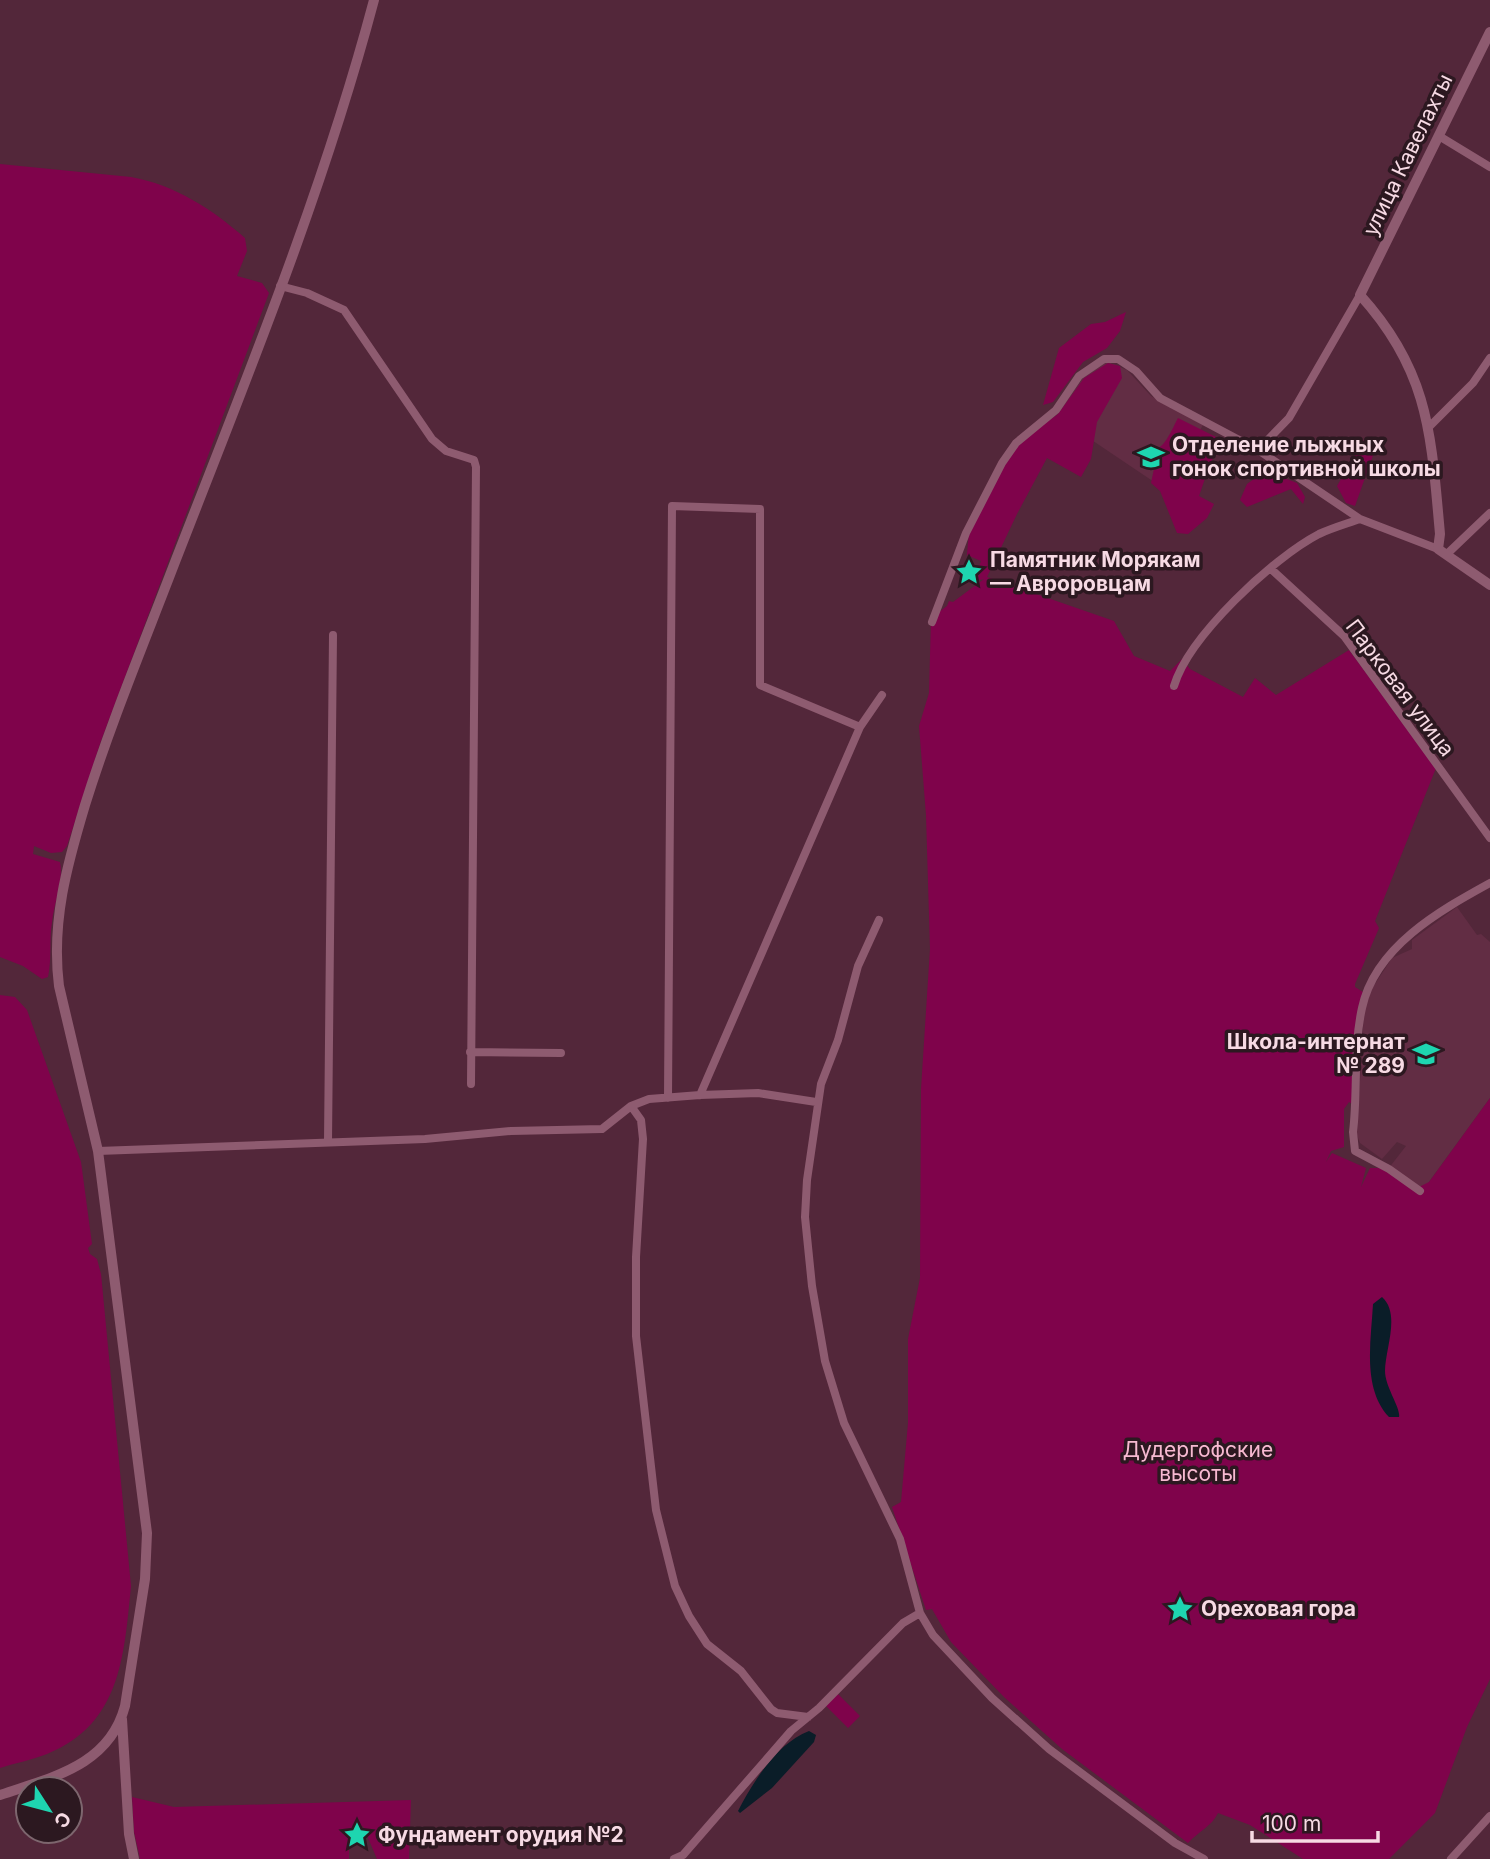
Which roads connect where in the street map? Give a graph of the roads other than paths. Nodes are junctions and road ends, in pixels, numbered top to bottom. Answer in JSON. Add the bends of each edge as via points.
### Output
{"nodes":[{"id":1,"x":374,"y":0,"type":"edge"},
{"id":2,"x":1490,"y":32,"type":"edge"},
{"id":3,"x":1439,"y":136,"type":"junction"},
{"id":4,"x":1490,"y":167,"type":"edge"},
{"id":5,"x":279,"y":286,"type":"junction"},
{"id":6,"x":1360,"y":295,"type":"junction"},
{"id":7,"x":1490,"y":358,"type":"edge"},
{"id":8,"x":1428,"y":428,"type":"junction"},
{"id":9,"x":1258,"y":450,"type":"junction"},
{"id":10,"x":1490,"y":513,"type":"edge"},
{"id":11,"x":1360,"y":519,"type":"junction"},
{"id":12,"x":1442,"y":552,"type":"junction"},
{"id":13,"x":1271,"y":569,"type":"junction"},
{"id":14,"x":1490,"y":584,"type":"edge"},
{"id":15,"x":932,"y":622,"type":"dead end"},
{"id":16,"x":333,"y":635,"type":"dead end"},
{"id":17,"x":1174,"y":686,"type":"dead end"},
{"id":18,"x":882,"y":695,"type":"dead end"},
{"id":19,"x":860,"y":727,"type":"junction"},
{"id":20,"x":1490,"y":838,"type":"edge"},
{"id":21,"x":1490,"y":883,"type":"edge"},
{"id":22,"x":879,"y":920,"type":"dead end"},
{"id":23,"x":470,"y":1052,"type":"junction"},
{"id":24,"x":561,"y":1052,"type":"dead end"},
{"id":25,"x":471,"y":1084,"type":"dead end"},
{"id":26,"x":700,"y":1095,"type":"junction"},
{"id":27,"x":668,"y":1098,"type":"junction"},
{"id":28,"x":816,"y":1102,"type":"junction"},
{"id":29,"x":631,"y":1106,"type":"junction"},
{"id":30,"x":328,"y":1142,"type":"junction"},
{"id":31,"x":98,"y":1151,"type":"junction"},
{"id":32,"x":1420,"y":1191,"type":"dead end"},
{"id":33,"x":920,"y":1613,"type":"junction"},
{"id":34,"x":807,"y":1717,"type":"junction"},
{"id":35,"x":122,"y":1718,"type":"junction"},
{"id":36,"x":96,"y":1756,"type":"junction"},
{"id":37,"x":124,"y":1765,"type":"junction"},
{"id":38,"x":0,"y":1795,"type":"edge"},
{"id":39,"x":1490,"y":1816,"type":"edge"},
{"id":40,"x":134,"y":1859,"type":"edge"},
{"id":41,"x":674,"y":1859,"type":"edge"},
{"id":42,"x":1204,"y":1859,"type":"edge"},
{"id":43,"x":1451,"y":1859,"type":"edge"}],
"edges":[{"from":1,"to":5,"type":"street","via":[[340,120]]},
{"from":2,"to":3,"type":"street","name":"улица Кавелахты"},
{"from":3,"to":4,"type":"street"},
{"from":3,"to":6,"type":"street","name":"улица Кавелахты"},
{"from":5,"to":23,"type":"street","via":[[344,310],[432,439],[446,451],[474,460],[476,467]]},
{"from":5,"to":31,"type":"street","via":[[105,741],[61,895],[56,929],[59,986]]},
{"from":6,"to":8,"type":"street","via":[[1407,362],[1426,409]]},
{"from":6,"to":9,"type":"street","via":[[1289,418]]},
{"from":7,"to":8,"type":"street","via":[[1473,383]]},
{"from":8,"to":12,"type":"street"},
{"from":9,"to":11,"type":"street"},
{"from":9,"to":15,"type":"street","via":[[1160,398],[1118,359],[1093,364],[1056,410],[1016,443],[1002,463],[966,533]]},
{"from":10,"to":12,"type":"street"},
{"from":11,"to":12,"type":"street"},
{"from":11,"to":13,"type":"street","via":[[1318,535]]},
{"from":12,"to":14,"type":"street"},
{"from":13,"to":17,"type":"street","via":[[1218,617],[1192,651]]},
{"from":13,"to":20,"type":"street","name":"Парковая улица","via":[[1344,636]]},
{"from":16,"to":30,"type":"street"},
{"from":18,"to":19,"type":"street"},
{"from":19,"to":26,"type":"street"},
{"from":19,"to":27,"type":"street","via":[[760,685],[760,509],[672,506]]},
{"from":21,"to":32,"type":"street","via":[[1394,948],[1375,974],[1361,1010],[1355,1151]]},
{"from":22,"to":28,"type":"street","via":[[858,966]]},
{"from":23,"to":24,"type":"street"},
{"from":23,"to":25,"type":"street"},
{"from":26,"to":27,"type":"street"},
{"from":26,"to":28,"type":"street","via":[[758,1093]]},
{"from":27,"to":29,"type":"street"},
{"from":28,"to":33,"type":"street","via":[[805,1217],[825,1361],[844,1423],[900,1539]]},
{"from":29,"to":30,"type":"street","via":[[602,1129]]},
{"from":29,"to":34,"type":"street","via":[[641,1120],[643,1139],[636,1336],[656,1510],[675,1586],[707,1644],[741,1671],[771,1709]]},
{"from":30,"to":31,"type":"street"},
{"from":31,"to":35,"type":"street","via":[[147,1533],[145,1579]]},
{"from":33,"to":34,"type":"street","via":[[903,1623]]},
{"from":33,"to":42,"type":"street","via":[[959,1664],[1049,1749],[1175,1843]]},
{"from":34,"to":41,"type":"street","via":[[683,1855]]},
{"from":35,"to":36,"type":"street"},
{"from":35,"to":37,"type":"street"},
{"from":36,"to":37,"type":"street","via":[[117,1756]]},
{"from":36,"to":38,"type":"street","via":[[74,1770]]},
{"from":37,"to":40,"type":"street"},
{"from":39,"to":43,"type":"street"}]}
